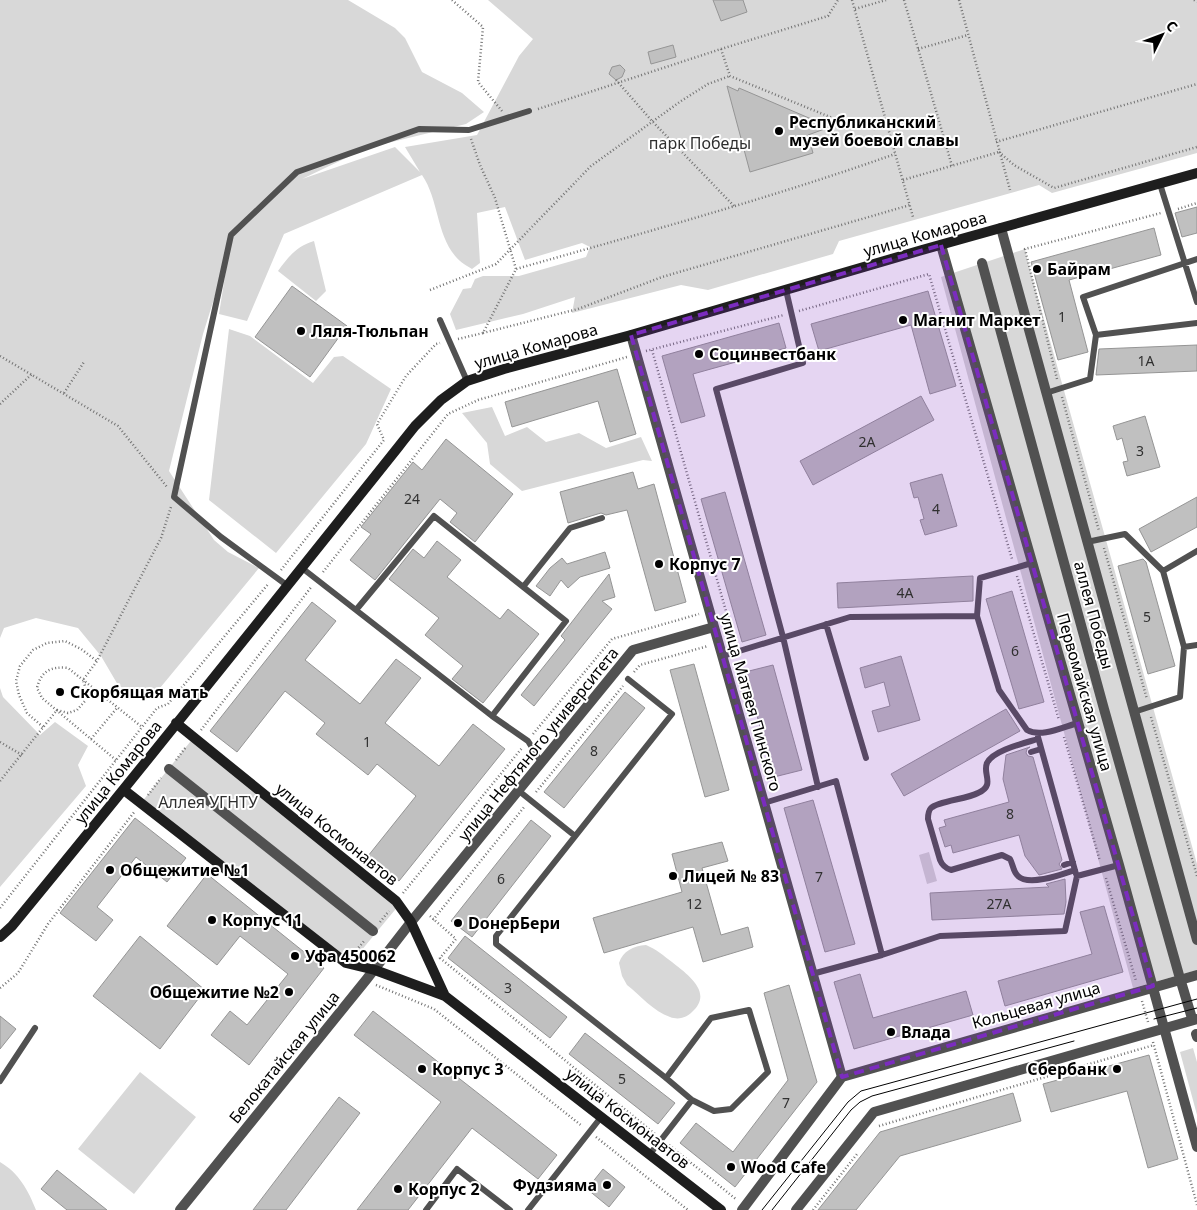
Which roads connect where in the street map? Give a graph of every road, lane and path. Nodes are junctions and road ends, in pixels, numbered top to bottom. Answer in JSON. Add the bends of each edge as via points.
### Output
{"nodes":[{"id":1,"x":452,"y":0,"type":"edge"},
{"id":2,"x":838,"y":0,"type":"edge"},
{"id":3,"x":852,"y":0,"type":"edge"},
{"id":4,"x":886,"y":0,"type":"edge"},
{"id":5,"x":904,"y":0,"type":"edge"},
{"id":6,"x":959,"y":0,"type":"edge"},
{"id":7,"x":855,"y":10,"type":"junction"},
{"id":8,"x":968,"y":35,"type":"junction"},
{"id":9,"x":721,"y":49,"type":"junction"},
{"id":10,"x":918,"y":49,"type":"junction"},
{"id":11,"x":730,"y":76,"type":"junction"},
{"id":12,"x":616,"y":80,"type":"dead end"},
{"id":13,"x":619,"y":82,"type":"junction"},
{"id":14,"x":1197,"y":84,"type":"edge"},
{"id":15,"x":529,"y":111,"type":"joint"},
{"id":16,"x":508,"y":118,"type":"junction"},
{"id":17,"x":652,"y":121,"type":"junction"},
{"id":18,"x":887,"y":126,"type":"junction"},
{"id":19,"x":468,"y":130,"type":"junction"},
{"id":20,"x":996,"y":142,"type":"junction"},
{"id":21,"x":1197,"y":147,"type":"edge"},
{"id":22,"x":998,"y":152,"type":"junction"},
{"id":23,"x":895,"y":154,"type":"junction"},
{"id":24,"x":952,"y":166,"type":"junction"},
{"id":25,"x":1197,"y":174,"type":"edge"},
{"id":26,"x":903,"y":180,"type":"junction"},
{"id":27,"x":1160,"y":184,"type":"junction"},
{"id":28,"x":1010,"y":190,"type":"dead end"},
{"id":29,"x":1197,"y":203,"type":"edge"},
{"id":30,"x":910,"y":205,"type":"junction"},
{"id":31,"x":734,"y":206,"type":"junction"},
{"id":32,"x":1170,"y":211,"type":"junction"},
{"id":33,"x":913,"y":217,"type":"dead end"},
{"id":34,"x":1001,"y":228,"type":"junction"},
{"id":35,"x":941,"y":245,"type":"junction"},
{"id":36,"x":511,"y":251,"type":"junction"},
{"id":37,"x":1197,"y":259,"type":"edge"},
{"id":38,"x":1185,"y":262,"type":"junction"},
{"id":39,"x":982,"y":263,"type":"dead end"},
{"id":40,"x":516,"y":270,"type":"junction"},
{"id":41,"x":430,"y":290,"type":"dead end"},
{"id":42,"x":786,"y":290,"type":"junction"},
{"id":43,"x":1197,"y":302,"type":"edge"},
{"id":44,"x":792,"y":313,"type":"junction"},
{"id":45,"x":440,"y":320,"type":"dead end"},
{"id":46,"x":1197,"y":323,"type":"edge"},
{"id":47,"x":484,"y":334,"type":"junction"},
{"id":48,"x":631,"y":335,"type":"junction"},
{"id":49,"x":1096,"y":335,"type":"junction"},
{"id":50,"x":450,"y":341,"type":"junction"},
{"id":51,"x":652,"y":350,"type":"junction"},
{"id":52,"x":637,"y":354,"type":"junction"},
{"id":53,"x":0,"y":356,"type":"edge"},
{"id":54,"x":84,"y":362,"type":"dead end"},
{"id":55,"x":32,"y":374,"type":"junction"},
{"id":56,"x":467,"y":381,"type":"junction"},
{"id":57,"x":1060,"y":389,"type":"junction"},
{"id":58,"x":64,"y":393,"type":"junction"},
{"id":59,"x":1046,"y":393,"type":"junction"},
{"id":60,"x":0,"y":404,"type":"edge"},
{"id":61,"x":384,"y":440,"type":"dead end"},
{"id":62,"x":174,"y":497,"type":"junction"},
{"id":63,"x":602,"y":518,"type":"dead end"},
{"id":64,"x":1101,"y":538,"type":"junction"},
{"id":65,"x":1087,"y":542,"type":"junction"},
{"id":66,"x":1197,"y":551,"type":"edge"},
{"id":67,"x":1032,"y":563,"type":"junction"},
{"id":68,"x":302,"y":568,"type":"junction"},
{"id":69,"x":1015,"y":568,"type":"junction"},
{"id":70,"x":1163,"y":572,"type":"junction"},
{"id":71,"x":317,"y":579,"type":"junction"},
{"id":72,"x":288,"y":586,"type":"junction"},
{"id":73,"x":522,"y":587,"type":"junction"},
{"id":74,"x":356,"y":610,"type":"junction"},
{"id":75,"x":710,"y":611,"type":"junction"},
{"id":76,"x":977,"y":616,"type":"junction"},
{"id":77,"x":826,"y":624,"type":"junction"},
{"id":78,"x":714,"y":627,"type":"junction"},
{"id":79,"x":784,"y":637,"type":"junction"},
{"id":80,"x":734,"y":639,"type":"junction"},
{"id":81,"x":719,"y":643,"type":"junction"},
{"id":82,"x":1197,"y":646,"type":"edge"},
{"id":83,"x":1184,"y":647,"type":"junction"},
{"id":84,"x":738,"y":652,"type":"junction"},
{"id":85,"x":722,"y":656,"type":"junction"},
{"id":86,"x":98,"y":661,"type":"junction"},
{"id":87,"x":628,"y":679,"type":"junction"},
{"id":88,"x":83,"y":680,"type":"junction"},
{"id":89,"x":168,"y":704,"type":"dead end"},
{"id":90,"x":1149,"y":707,"type":"junction"},
{"id":91,"x":118,"y":708,"type":"junction"},
{"id":92,"x":57,"y":710,"type":"junction"},
{"id":93,"x":1134,"y":712,"type":"junction"},
{"id":94,"x":492,"y":716,"type":"junction"},
{"id":95,"x":1078,"y":722,"type":"junction"},
{"id":96,"x":176,"y":723,"type":"junction"},
{"id":97,"x":43,"y":727,"type":"junction"},
{"id":98,"x":142,"y":727,"type":"junction"},
{"id":99,"x":1061,"y":727,"type":"junction"},
{"id":100,"x":208,"y":735,"type":"dead end"},
{"id":101,"x":1037,"y":736,"type":"junction"},
{"id":102,"x":91,"y":739,"type":"junction"},
{"id":103,"x":528,"y":741,"type":"junction"},
{"id":104,"x":0,"y":742,"type":"edge"},
{"id":105,"x":1041,"y":749,"type":"junction"},
{"id":106,"x":1031,"y":752,"type":"dead end"},
{"id":107,"x":22,"y":755,"type":"junction"},
{"id":108,"x":866,"y":758,"type":"dead end"},
{"id":109,"x":116,"y":760,"type":"junction"},
{"id":110,"x":542,"y":762,"type":"junction"},
{"id":111,"x":169,"y":769,"type":"dead end"},
{"id":112,"x":0,"y":782,"type":"edge"},
{"id":113,"x":818,"y":787,"type":"junction"},
{"id":114,"x":124,"y":790,"type":"junction"},
{"id":115,"x":519,"y":791,"type":"junction"},
{"id":116,"x":530,"y":800,"type":"junction"},
{"id":117,"x":764,"y":803,"type":"junction"},
{"id":118,"x":137,"y":808,"type":"dead end"},
{"id":119,"x":575,"y":836,"type":"junction"},
{"id":120,"x":1073,"y":862,"type":"junction"},
{"id":121,"x":1119,"y":864,"type":"junction"},
{"id":122,"x":1064,"y":865,"type":"dead end"},
{"id":123,"x":1103,"y":869,"type":"junction"},
{"id":124,"x":1076,"y":873,"type":"junction"},
{"id":125,"x":1197,"y":876,"type":"edge"},
{"id":126,"x":0,"y":908,"type":"edge"},
{"id":127,"x":422,"y":909,"type":"junction"},
{"id":128,"x":433,"y":920,"type":"junction"},
{"id":129,"x":411,"y":922,"type":"junction"},
{"id":130,"x":372,"y":931,"type":"dead end"},
{"id":131,"x":0,"y":937,"type":"edge"},
{"id":132,"x":1197,"y":940,"type":"edge"},
{"id":133,"x":882,"y":954,"type":"junction"},
{"id":134,"x":374,"y":970,"type":"junction"},
{"id":135,"x":812,"y":974,"type":"junction"},
{"id":136,"x":1197,"y":975,"type":"edge"},
{"id":137,"x":366,"y":980,"type":"junction"},
{"id":138,"x":1153,"y":986,"type":"junction"},
{"id":139,"x":0,"y":988,"type":"edge"},
{"id":140,"x":1139,"y":990,"type":"junction"},
{"id":141,"x":445,"y":996,"type":"junction"},
{"id":142,"x":1194,"y":1017,"type":"edge"},
{"id":143,"x":34,"y":1028,"type":"dead end"},
{"id":144,"x":1164,"y":1028,"type":"junction"},
{"id":145,"x":1150,"y":1032,"type":"junction"},
{"id":146,"x":1154,"y":1045,"type":"junction"},
{"id":147,"x":842,"y":1077,"type":"junction"},
{"id":148,"x":666,"y":1078,"type":"junction"},
{"id":149,"x":0,"y":1081,"type":"edge"},
{"id":150,"x":692,"y":1100,"type":"junction"},
{"id":151,"x":602,"y":1116,"type":"junction"},
{"id":152,"x":590,"y":1132,"type":"junction"},
{"id":153,"x":874,"y":1132,"type":"dead end"},
{"id":154,"x":662,"y":1139,"type":"junction"},
{"id":155,"x":1197,"y":1147,"type":"edge"},
{"id":156,"x":862,"y":1148,"type":"dead end"},
{"id":157,"x":650,"y":1154,"type":"junction"},
{"id":158,"x":1197,"y":1205,"type":"edge"},
{"id":159,"x":743,"y":1208,"type":"edge"},
{"id":160,"x":180,"y":1210,"type":"edge"},
{"id":161,"x":426,"y":1210,"type":"edge"},
{"id":162,"x":510,"y":1210,"type":"edge"},
{"id":163,"x":528,"y":1210,"type":"edge"},
{"id":164,"x":688,"y":1210,"type":"edge"},
{"id":165,"x":721,"y":1210,"type":"edge"},
{"id":166,"x":796,"y":1210,"type":"edge"},
{"id":167,"x":813,"y":1210,"type":"edge"}],
"edges":[{"from":1,"to":16,"type":"path","via":[[483,27],[478,82]]},
{"from":2,"to":9,"type":"path","via":[[828,16]]},
{"from":3,"to":7,"type":"path"},
{"from":4,"to":7,"type":"path"},
{"from":5,"to":10,"type":"path"},
{"from":6,"to":8,"type":"path"},
{"from":7,"to":18,"type":"path"},
{"from":8,"to":10,"type":"path"},
{"from":8,"to":20,"type":"path"},
{"from":9,"to":11,"type":"path"},
{"from":9,"to":13,"type":"path"},
{"from":10,"to":24,"type":"path"},
{"from":11,"to":17,"type":"path","via":[[708,84]]},
{"from":11,"to":18,"type":"path","via":[[852,126]]},
{"from":12,"to":13,"type":"path"},
{"from":13,"to":15,"type":"path"},
{"from":13,"to":17,"type":"path"},
{"from":14,"to":20,"type":"path"},
{"from":15,"to":16,"type":"lane"},
{"from":16,"to":19,"type":"lane"},
{"from":17,"to":31,"type":"path"},
{"from":17,"to":36,"type":"path","via":[[591,166]]},
{"from":18,"to":23,"type":"path"},
{"from":19,"to":36,"type":"path","via":[[495,198]]},
{"from":19,"to":62,"type":"lane","via":[[419,129],[297,172],[232,235]]},
{"from":20,"to":22,"type":"path"},
{"from":21,"to":22,"type":"path","via":[[1054,188]]},
{"from":22,"to":24,"type":"path"},
{"from":22,"to":28,"type":"path"},
{"from":23,"to":26,"type":"path"},
{"from":23,"to":31,"type":"path"},
{"from":24,"to":26,"type":"path"},
{"from":25,"to":27,"type":"main road","name":"улица Комарова"},
{"from":26,"to":30,"type":"path"},
{"from":27,"to":32,"type":"lane"},
{"from":27,"to":34,"type":"main road","name":"улица Комарова"},
{"from":29,"to":32,"type":"path"},
{"from":30,"to":33,"type":"path"},
{"from":30,"to":47,"type":"path","via":[[662,278],[578,309]]},
{"from":31,"to":40,"type":"path"},
{"from":32,"to":38,"type":"lane"},
{"from":32,"to":57,"type":"path","via":[[1025,248]]},
{"from":34,"to":35,"type":"main road","name":"улица Комарова"},
{"from":34,"to":59,"type":"street"},
{"from":35,"to":42,"type":"main road","name":"улица Комарова"},
{"from":35,"to":67,"type":"street","name":"Первомайская улица"},
{"from":36,"to":40,"type":"path"},
{"from":36,"to":41,"type":"path","via":[[496,264]]},
{"from":37,"to":38,"type":"lane"},
{"from":38,"to":43,"type":"lane"},
{"from":38,"to":49,"type":"lane","via":[[1083,297]]},
{"from":39,"to":142,"type":"street","name":"аллея Победы","via":[[1104,709]]},
{"from":40,"to":47,"type":"path"},
{"from":42,"to":44,"type":"lane"},
{"from":42,"to":48,"type":"main road","name":"улица Комарова"},
{"from":44,"to":51,"type":"path"},
{"from":44,"to":69,"type":"path","via":[[929,274]]},
{"from":44,"to":79,"type":"lane","via":[[803,363],[716,389]]},
{"from":45,"to":50,"type":"lane"},
{"from":46,"to":49,"type":"lane"},
{"from":47,"to":50,"type":"path"},
{"from":48,"to":52,"type":"street","name":"улица Матвея Пинского"},
{"from":48,"to":56,"type":"main road","name":"улица Комарова"},
{"from":49,"to":57,"type":"lane","via":[[1090,379]]},
{"from":50,"to":56,"type":"lane"},
{"from":50,"to":61,"type":"path","via":[[436,344],[406,376],[377,424]]},
{"from":51,"to":52,"type":"path"},
{"from":51,"to":80,"type":"path"},
{"from":52,"to":71,"type":"path","via":[[478,400],[448,414]]},
{"from":52,"to":75,"type":"street","name":"улица Матвея Пинского"},
{"from":53,"to":55,"type":"path"},
{"from":54,"to":58,"type":"path"},
{"from":55,"to":58,"type":"path"},
{"from":55,"to":60,"type":"path"},
{"from":56,"to":68,"type":"main road","name":"улица Комарова","via":[[441,400],[415,426]]},
{"from":57,"to":59,"type":"lane"},
{"from":57,"to":64,"type":"path"},
{"from":58,"to":62,"type":"path","via":[[118,426]]},
{"from":59,"to":65,"type":"street"},
{"from":62,"to":72,"type":"lane","via":[[221,538]]},
{"from":62,"to":86,"type":"path","via":[[161,538]]},
{"from":63,"to":73,"type":"lane","via":[[570,528]]},
{"from":64,"to":65,"type":"lane"},
{"from":64,"to":70,"type":"lane","via":[[1125,534]]},
{"from":64,"to":90,"type":"path"},
{"from":65,"to":93,"type":"street"},
{"from":66,"to":70,"type":"lane"},
{"from":67,"to":69,"type":"lane"},
{"from":67,"to":95,"type":"street","name":"Первомайская улица"},
{"from":68,"to":71,"type":"lane"},
{"from":68,"to":72,"type":"main road","name":"улица Комарова"},
{"from":69,"to":76,"type":"lane","via":[[980,578]]},
{"from":69,"to":99,"type":"path"},
{"from":70,"to":83,"type":"lane"},
{"from":71,"to":74,"type":"lane"},
{"from":71,"to":100,"type":"path","via":[[200,729]]},
{"from":72,"to":96,"type":"main road","name":"улица Комарова"},
{"from":73,"to":74,"type":"lane","via":[[434,516]]},
{"from":73,"to":94,"type":"lane","via":[[566,621]]},
{"from":74,"to":94,"type":"lane"},
{"from":75,"to":78,"type":"street","name":"улица Матвея Пинского"},
{"from":75,"to":103,"type":"path","via":[[612,639]]},
{"from":76,"to":77,"type":"lane","via":[[850,617]]},
{"from":76,"to":101,"type":"lane","via":[[999,690],[1025,727]]},
{"from":77,"to":79,"type":"lane"},
{"from":77,"to":108,"type":"lane"},
{"from":78,"to":81,"type":"street","name":"улица Матвея Пинского"},
{"from":78,"to":110,"type":"street","name":"улица Нефтяного университета","via":[[634,650]]},
{"from":79,"to":84,"type":"lane"},
{"from":79,"to":113,"type":"lane"},
{"from":80,"to":81,"type":"path"},
{"from":80,"to":84,"type":"path"},
{"from":81,"to":85,"type":"street","name":"улица Матвея Пинского"},
{"from":81,"to":87,"type":"path","via":[[640,665]]},
{"from":82,"to":83,"type":"lane"},
{"from":83,"to":90,"type":"lane","via":[[1180,696]]},
{"from":84,"to":85,"type":"lane"},
{"from":85,"to":117,"type":"street","name":"улица Матвея Пинского"},
{"from":86,"to":88,"type":"path"},
{"from":86,"to":97,"type":"path","via":[[65,641],[47,643],[33,650],[20,666],[16,681],[27,713]]},
{"from":87,"to":116,"type":"path"},
{"from":87,"to":119,"type":"lane","via":[[672,714]]},
{"from":88,"to":91,"type":"path"},
{"from":88,"to":92,"type":"path","via":[[87,692],[85,701],[77,710],[68,713]]},
{"from":88,"to":92,"type":"path","via":[[68,668],[57,666],[48,669],[37,688],[42,698]]},
{"from":89,"to":98,"type":"path","via":[[157,708]]},
{"from":90,"to":93,"type":"lane"},
{"from":90,"to":125,"type":"path"},
{"from":91,"to":98,"type":"path"},
{"from":91,"to":102,"type":"path"},
{"from":92,"to":97,"type":"path"},
{"from":92,"to":102,"type":"path"},
{"from":93,"to":132,"type":"street"},
{"from":94,"to":103,"type":"lane"},
{"from":95,"to":99,"type":"lane"},
{"from":95,"to":121,"type":"street","name":"Первомайская улица"},
{"from":96,"to":114,"type":"main road","name":"улица Комарова"},
{"from":96,"to":129,"type":"main road","name":"улица Космонавтов","via":[[396,901]]},
{"from":97,"to":107,"type":"path"},
{"from":98,"to":109,"type":"path"},
{"from":99,"to":101,"type":"lane"},
{"from":99,"to":123,"type":"path"},
{"from":101,"to":105,"type":"lane"},
{"from":101,"to":124,"type":"lane","via":[[989,759],[984,790],[933,807],[928,819],[940,860],[950,870],[1002,856],[1010,859],[1017,875],[1026,880]]},
{"from":102,"to":109,"type":"path"},
{"from":103,"to":110,"type":"lane"},
{"from":103,"to":127,"type":"path","via":[[403,893]]},
{"from":104,"to":107,"type":"path"},
{"from":105,"to":106,"type":"lane"},
{"from":105,"to":120,"type":"lane"},
{"from":107,"to":112,"type":"path"},
{"from":109,"to":126,"type":"path"},
{"from":110,"to":115,"type":"street","name":"улица Нефтяного университета"},
{"from":111,"to":130,"type":"street"},
{"from":113,"to":117,"type":"lane"},
{"from":113,"to":133,"type":"lane","via":[[836,781]]},
{"from":114,"to":131,"type":"main road","name":"улица Комарова"},
{"from":114,"to":134,"type":"main road","name":"улица Космонавтов","via":[[346,963]]},
{"from":115,"to":116,"type":"lane"},
{"from":115,"to":127,"type":"street","name":"улица Нефтяного университета"},
{"from":116,"to":119,"type":"lane"},
{"from":116,"to":128,"type":"path"},
{"from":117,"to":135,"type":"street","name":"улица Матвея Пинского"},
{"from":118,"to":139,"type":"path","via":[[48,924],[18,973]]},
{"from":119,"to":148,"type":"lane","via":[[496,936],[496,944]]},
{"from":120,"to":122,"type":"lane"},
{"from":120,"to":124,"type":"lane"},
{"from":121,"to":123,"type":"lane"},
{"from":121,"to":138,"type":"street","name":"Первомайская улица"},
{"from":123,"to":124,"type":"lane"},
{"from":123,"to":140,"type":"path"},
{"from":124,"to":133,"type":"lane","via":[[1065,931],[940,936]]},
{"from":127,"to":128,"type":"path"},
{"from":127,"to":129,"type":"street","name":"улица Нефтяного университета"},
{"from":128,"to":154,"type":"path","via":[[456,939],[440,958]]},
{"from":129,"to":134,"type":"street","name":"Белокатайская улица"},
{"from":129,"to":141,"type":"main road","name":"улица Космонавтов"},
{"from":133,"to":135,"type":"lane"},
{"from":134,"to":137,"type":"street","name":"Белокатайская улица"},
{"from":134,"to":141,"type":"main road","name":"улица Космонавтов"},
{"from":135,"to":147,"type":"street","name":"улица Матвея Пинского"},
{"from":136,"to":138,"type":"street","name":"Кольцевая улица"},
{"from":137,"to":152,"type":"path","via":[[434,1009]]},
{"from":137,"to":160,"type":"street","name":"Белокатайская улица"},
{"from":138,"to":140,"type":"street","name":"Кольцевая улица"},
{"from":138,"to":144,"type":"street","name":"Первомайская улица"},
{"from":140,"to":145,"type":"path"},
{"from":140,"to":147,"type":"street","name":"Кольцевая улица"},
{"from":141,"to":151,"type":"main road","name":"улица Космонавтов"},
{"from":142,"to":144,"type":"street"},
{"from":143,"to":149,"type":"lane"},
{"from":144,"to":145,"type":"street"},
{"from":144,"to":155,"type":"street","name":"Первомайская улица"},
{"from":145,"to":146,"type":"path"},
{"from":145,"to":166,"type":"street","via":[[874,1112]]},
{"from":146,"to":153,"type":"path","via":[[880,1125]]},
{"from":146,"to":158,"type":"path"},
{"from":147,"to":159,"type":"street"},
{"from":148,"to":150,"type":"lane"},
{"from":148,"to":150,"type":"lane","via":[[711,1018],[749,1010],[768,1072],[731,1109],[714,1111]]},
{"from":150,"to":154,"type":"lane"},
{"from":151,"to":152,"type":"lane"},
{"from":151,"to":157,"type":"main road","name":"улица Космонавтов"},
{"from":152,"to":163,"type":"lane"},
{"from":152,"to":164,"type":"path"},
{"from":154,"to":157,"type":"lane"},
{"from":154,"to":159,"type":"path"},
{"from":156,"to":167,"type":"path"},
{"from":157,"to":165,"type":"main road","name":"улица Космонавтов"},
{"from":161,"to":162,"type":"lane","via":[[457,1169]]}]}
